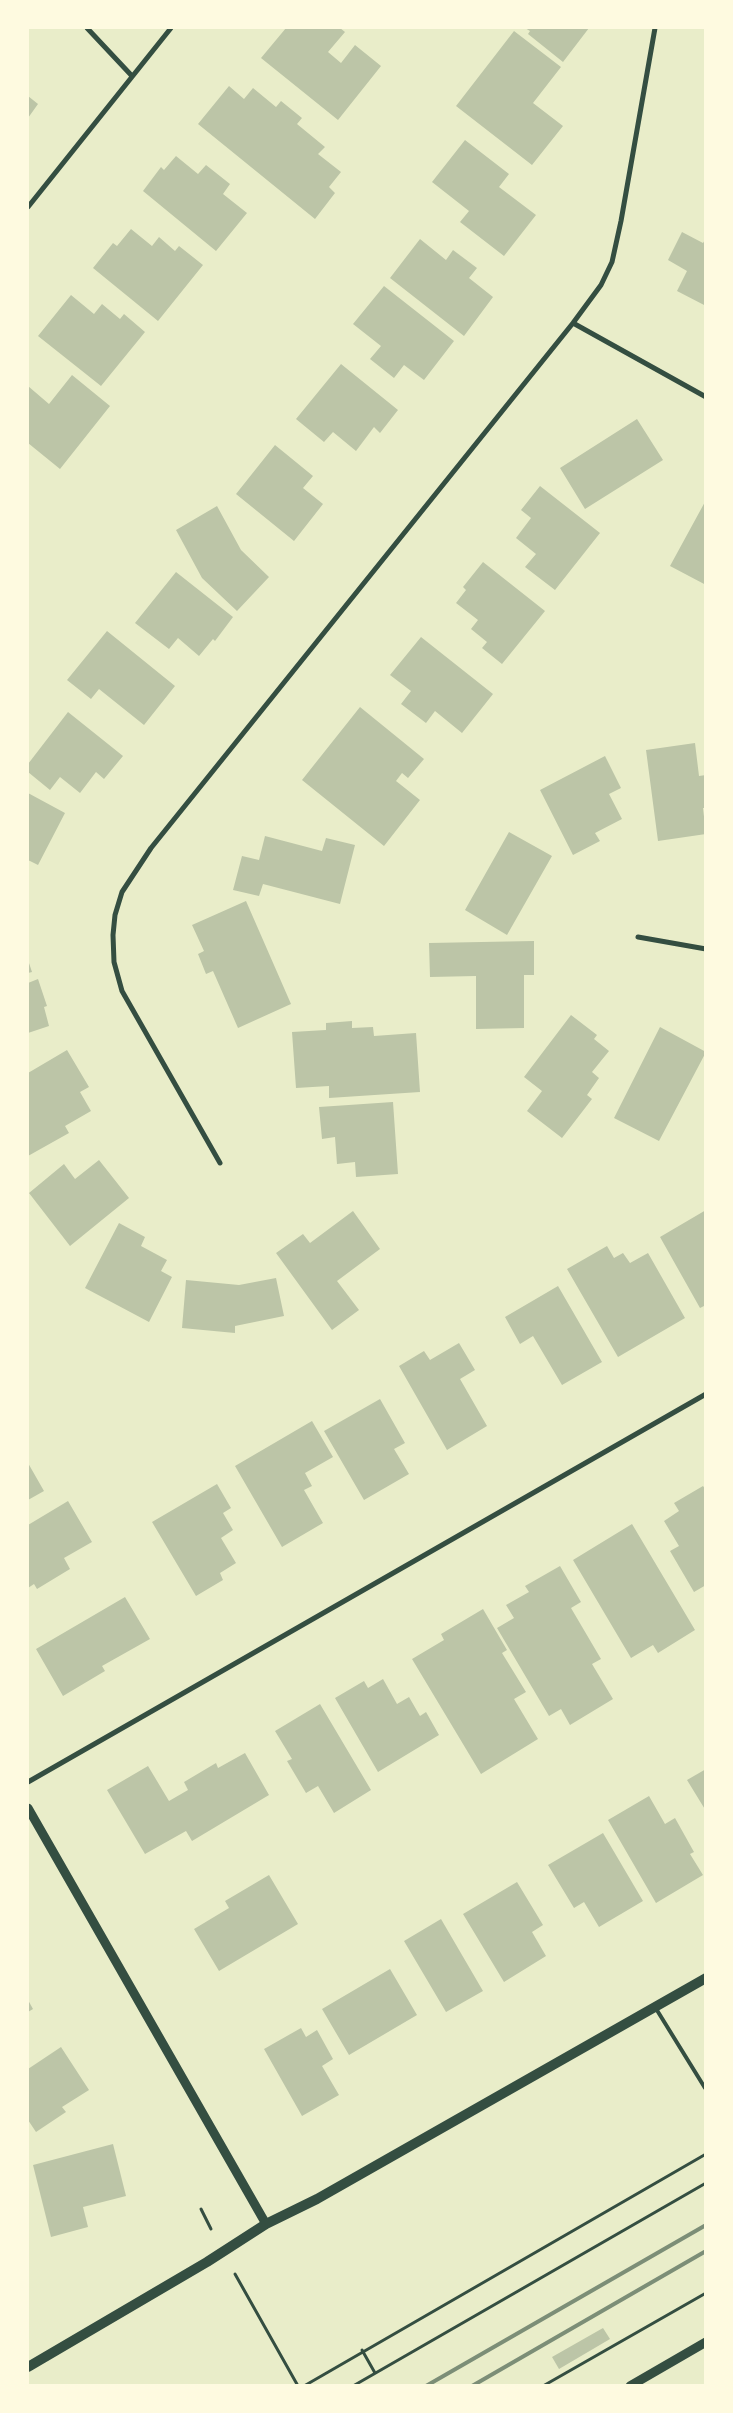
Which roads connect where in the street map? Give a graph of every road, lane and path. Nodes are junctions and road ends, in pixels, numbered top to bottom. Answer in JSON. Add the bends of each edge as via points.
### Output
{"nodes":[{"id":1,"x":87,"y":28,"type":"edge"},
{"id":2,"x":171,"y":28,"type":"edge"},
{"id":3,"x":655,"y":28,"type":"edge"},
{"id":4,"x":132,"y":76,"type":"junction"},
{"id":5,"x":28,"y":207,"type":"edge"},
{"id":6,"x":573,"y":323,"type":"junction"},
{"id":7,"x":706,"y":397,"type":"edge"},
{"id":8,"x":638,"y":937,"type":"dead end"},
{"id":9,"x":706,"y":949,"type":"edge"},
{"id":10,"x":220,"y":1163,"type":"dead end"},
{"id":11,"x":706,"y":1394,"type":"edge"},
{"id":12,"x":28,"y":1782,"type":"edge"},
{"id":13,"x":28,"y":1808,"type":"edge"},
{"id":14,"x":706,"y":1978,"type":"edge"},
{"id":15,"x":655,"y":2006,"type":"junction"},
{"id":16,"x":705,"y":2088,"type":"edge"},
{"id":17,"x":706,"y":2154,"type":"edge"},
{"id":18,"x":706,"y":2183,"type":"edge"},
{"id":19,"x":201,"y":2209,"type":"dead end"},
{"id":20,"x":266,"y":2224,"type":"junction"},
{"id":21,"x":223,"y":2252,"type":"junction"},
{"id":22,"x":706,"y":2292,"type":"edge"},
{"id":23,"x":706,"y":2342,"type":"edge"},
{"id":24,"x":362,"y":2350,"type":"junction"},
{"id":25,"x":28,"y":2367,"type":"edge"},
{"id":26,"x":375,"y":2373,"type":"junction"},
{"id":27,"x":298,"y":2386,"type":"edge"},
{"id":28,"x":304,"y":2386,"type":"edge"},
{"id":29,"x":353,"y":2386,"type":"edge"},
{"id":30,"x":543,"y":2386,"type":"edge"},
{"id":31,"x":630,"y":2386,"type":"edge"}],
"edges":[{"from":1,"to":4,"type":"street"},
{"from":2,"to":4,"type":"street"},
{"from":3,"to":6,"type":"street","via":[[612,262],[601,285]]},
{"from":4,"to":5,"type":"street"},
{"from":6,"to":7,"type":"street"},
{"from":6,"to":10,"type":"street","via":[[157,840],[122,892],[112,935],[114,962],[122,991]]},
{"from":8,"to":9,"type":"street"},
{"from":11,"to":12,"type":"street"},
{"from":13,"to":20,"type":"street"},
{"from":14,"to":15,"type":"main road"},
{"from":15,"to":16,"type":"lane"},
{"from":15,"to":20,"type":"main road","via":[[317,2199]]},
{"from":17,"to":24,"type":"path"},
{"from":18,"to":26,"type":"path"},
{"from":19,"to":21,"type":"path"},
{"from":20,"to":21,"type":"main road"},
{"from":21,"to":25,"type":"main road"},
{"from":21,"to":27,"type":"path"},
{"from":22,"to":30,"type":"path"},
{"from":23,"to":31,"type":"street"},
{"from":24,"to":26,"type":"path"},
{"from":24,"to":28,"type":"path"},
{"from":26,"to":29,"type":"path"}]}
